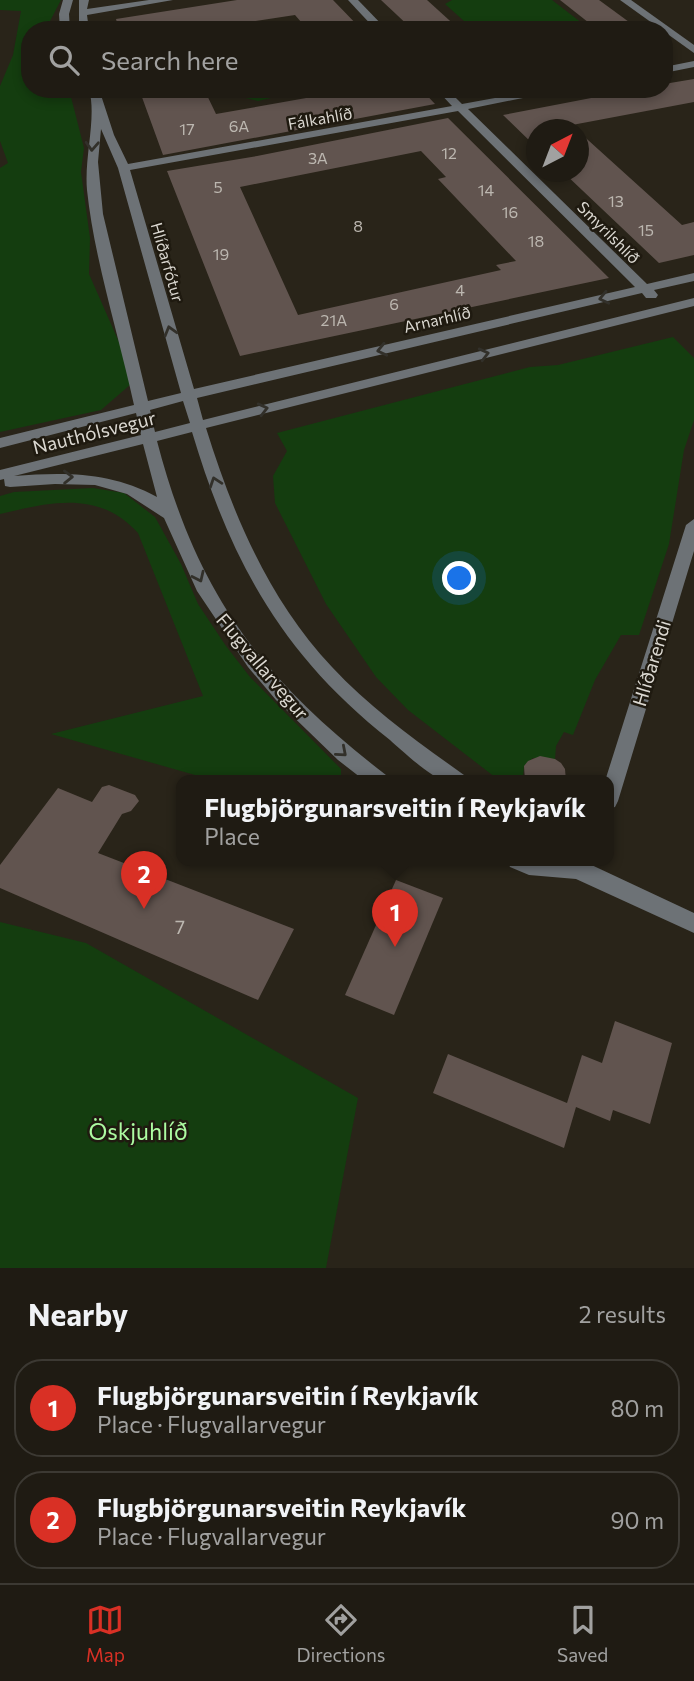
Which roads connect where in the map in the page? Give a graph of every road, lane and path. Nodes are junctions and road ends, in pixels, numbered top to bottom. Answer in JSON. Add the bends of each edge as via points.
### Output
{"nodes":[{"id":1,"x":68,"y":0,"type":"edge"},
{"id":2,"x":84,"y":0,"type":"edge"},
{"id":3,"x":168,"y":0,"type":"edge"},
{"id":4,"x":353,"y":0,"type":"edge"},
{"id":5,"x":625,"y":0,"type":"edge"},
{"id":6,"x":82,"y":13,"type":"junction"},
{"id":7,"x":366,"y":14,"type":"junction"},
{"id":8,"x":352,"y":16,"type":"dead end"},
{"id":9,"x":64,"y":21,"type":"edge"},
{"id":10,"x":83,"y":21,"type":"edge"},
{"id":11,"x":373,"y":21,"type":"edge"},
{"id":12,"x":654,"y":21,"type":"edge"},
{"id":13,"x":673,"y":35,"type":"edge"},
{"id":14,"x":694,"y":50,"type":"edge"},
{"id":15,"x":694,"y":64,"type":"edge"},
{"id":16,"x":673,"y":68,"type":"edge"},
{"id":17,"x":96,"y":98,"type":"edge"},
{"id":18,"x":450,"y":98,"type":"edge"},
{"id":19,"x":517,"y":98,"type":"edge"},
{"id":20,"x":99,"y":109,"type":"junction"},
{"id":21,"x":460,"y":109,"type":"junction"},
{"id":22,"x":124,"y":168,"type":"junction"},
{"id":23,"x":694,"y":277,"type":"edge"},
{"id":24,"x":644,"y":289,"type":"junction"},
{"id":25,"x":694,"y":302,"type":"edge"},
{"id":26,"x":665,"y":309,"type":"junction"},
{"id":27,"x":188,"y":397,"type":"junction"},
{"id":28,"x":143,"y":407,"type":"junction"},
{"id":29,"x":197,"y":426,"type":"junction"},
{"id":30,"x":149,"y":438,"type":"junction"},
{"id":31,"x":0,"y":443,"type":"edge"},
{"id":32,"x":0,"y":475,"type":"edge"},
{"id":33,"x":0,"y":483,"type":"edge"},
{"id":34,"x":171,"y":515,"type":"junction"},
{"id":35,"x":694,"y":525,"type":"edge"},
{"id":36,"x":372,"y":775,"type":"edge"},
{"id":37,"x":450,"y":775,"type":"edge"},
{"id":38,"x":614,"y":783,"type":"edge"},
{"id":39,"x":580,"y":866,"type":"edge"},
{"id":40,"x":694,"y":923,"type":"edge"}],
"edges":[{"from":1,"to":9,"type":"street"},
{"from":2,"to":6,"type":"street"},
{"from":3,"to":6,"type":"street"},
{"from":4,"to":7,"type":"street"},
{"from":5,"to":12,"type":"street"},
{"from":6,"to":10,"type":"street"},
{"from":7,"to":8,"type":"street"},
{"from":7,"to":11,"type":"street"},
{"from":13,"to":14,"type":"street"},
{"from":15,"to":16,"type":"street"},
{"from":17,"to":20,"type":"street","name":"Hlíðarfótur"},
{"from":18,"to":21,"type":"street","name":"Smyrilshlíð"},
{"from":19,"to":21,"type":"street","name":"Fálkahlíð"},
{"from":20,"to":22,"type":"street","name":"Hlíðarfótur"},
{"from":20,"to":28,"type":"street","name":"Hlíðarfótur","one_way":true,"via":[[92,139],[92,184]]},
{"from":21,"to":22,"type":"street","name":"Fálkahlíð"},
{"from":21,"to":24,"type":"street","name":"Smyrilshlíð"},
{"from":27,"to":22,"type":"street","name":"Hlíðarfótur","one_way":true},
{"from":23,"to":24,"type":"street","name":"Arnarhlíð"},
{"from":24,"to":26,"type":"street","name":"Smyrilshlíð"},
{"from":24,"to":27,"type":"street","name":"Arnarhlíð","one_way":true},
{"from":25,"to":26,"type":"street"},
{"from":29,"to":26,"type":"street","one_way":true},
{"from":27,"to":28,"type":"street","name":"Nauthólsvegur"},
{"from":27,"to":29,"type":"street","name":"Hlíðarfótur"},
{"from":28,"to":30,"type":"street","name":"Flugvallarvegur"},
{"from":28,"to":31,"type":"street","name":"Nauthólsvegur"},
{"from":29,"to":30,"type":"street","name":"Nauthólsvegur"},
{"from":37,"to":29,"type":"street","one_way":true,"via":[[351,696],[312,657],[275,607],[226,512]]},
{"from":30,"to":32,"type":"street","name":"Nauthólsvegur"},
{"from":30,"to":34,"type":"street","name":"Flugvallarvegur"},
{"from":33,"to":34,"type":"street","one_way":true,"via":[[95,478],[140,493]]},
{"from":34,"to":36,"type":"street","name":"Flugvallarvegur","one_way":true,"via":[[212,605],[236,638],[310,723]]},
{"from":35,"to":38,"type":"street","name":"Hlíðarendi"},
{"from":39,"to":40,"type":"street"}]}
